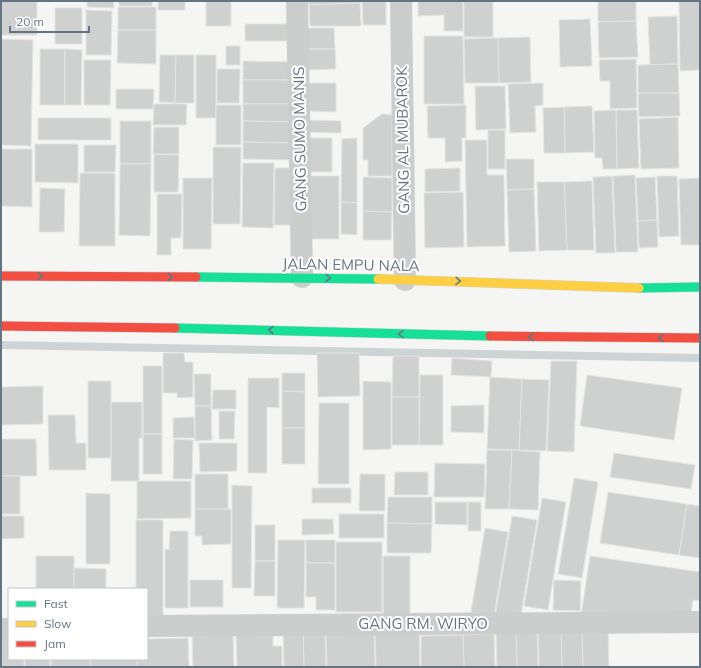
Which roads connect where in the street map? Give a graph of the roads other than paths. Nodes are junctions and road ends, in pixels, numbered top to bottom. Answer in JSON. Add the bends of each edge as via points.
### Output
{"nodes":[{"id":1,"x":297,"y":1,"type":"edge"},
{"id":2,"x":401,"y":1,"type":"edge"},
{"id":3,"x":1,"y":276,"type":"edge"},
{"id":4,"x":302,"y":278,"type":"junction"},
{"id":5,"x":405,"y":280,"type":"junction"},
{"id":6,"x":700,"y":287,"type":"edge"},
{"id":7,"x":1,"y":326,"type":"edge"},
{"id":8,"x":700,"y":338,"type":"edge"},
{"id":9,"x":700,"y":622,"type":"edge"},
{"id":10,"x":148,"y":626,"type":"edge"}],
"edges":[{"from":1,"to":4,"type":"street","name":"GANG SUMO MANIS"},
{"from":2,"to":5,"type":"street","name":"GANG AL MUBAROK"},
{"from":3,"to":4,"type":"main road","name":"JALAN EMPU NALA","one_way":true},
{"from":4,"to":5,"type":"main road","name":"JALAN EMPU NALA","one_way":true},
{"from":5,"to":6,"type":"main road","name":"JALAN EMPU NALA","one_way":true,"via":[[652,288]]},
{"from":8,"to":7,"type":"main road","one_way":true},
{"from":9,"to":10,"type":"street","name":"GANG RM. WIRYO"}]}
